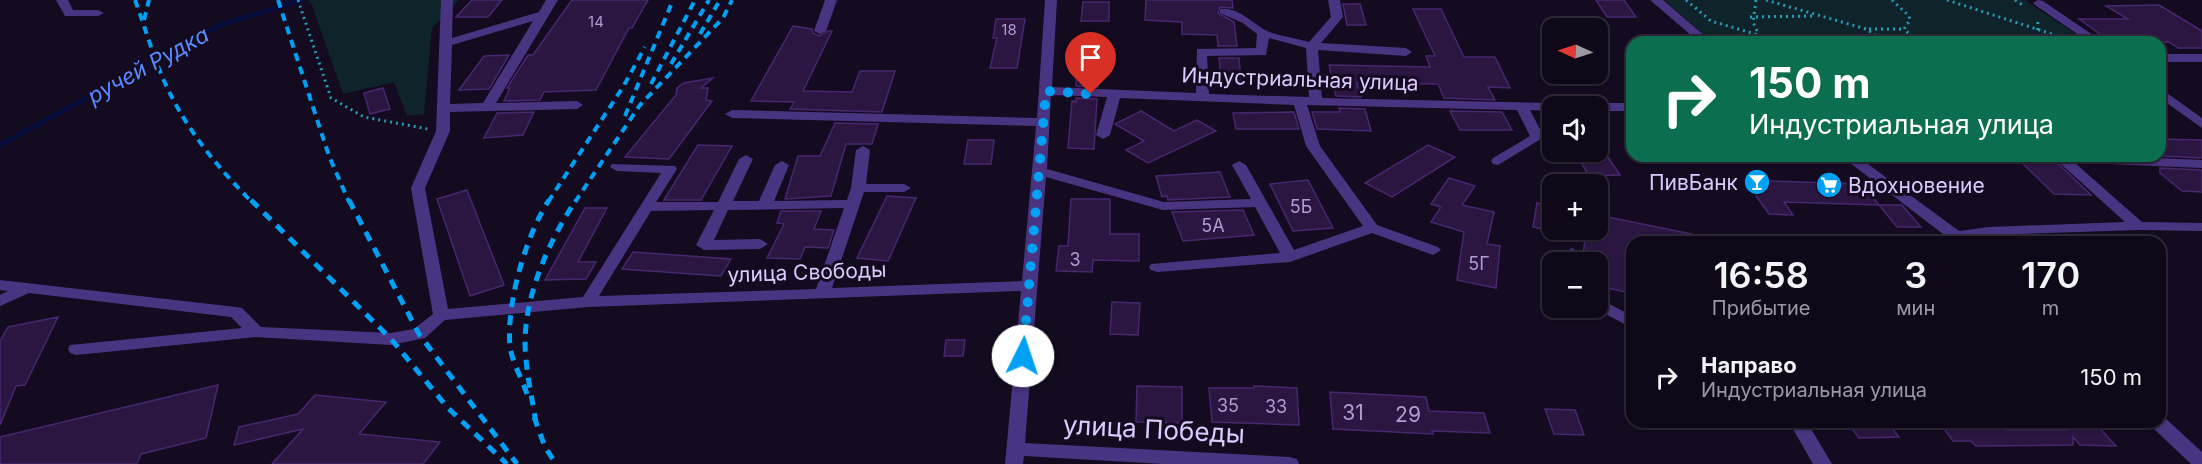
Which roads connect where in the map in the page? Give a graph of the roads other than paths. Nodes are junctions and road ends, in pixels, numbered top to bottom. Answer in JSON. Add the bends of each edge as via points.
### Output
{"nodes":[{"id":1,"x":62,"y":0,"type":"edge"},
{"id":2,"x":447,"y":0,"type":"edge"},
{"id":3,"x":552,"y":0,"type":"edge"},
{"id":4,"x":831,"y":0,"type":"edge"},
{"id":5,"x":1052,"y":0,"type":"edge"},
{"id":6,"x":1334,"y":0,"type":"edge"},
{"id":7,"x":1656,"y":0,"type":"edge"},
{"id":8,"x":2039,"y":3,"type":"dead end"},
{"id":9,"x":1224,"y":11,"type":"dead end"},
{"id":10,"x":98,"y":14,"type":"dead end"},
{"id":11,"x":542,"y":15,"type":"junction"},
{"id":12,"x":820,"y":31,"type":"dead end"},
{"id":13,"x":1263,"y":33,"type":"junction"},
{"id":14,"x":1699,"y":36,"type":"edge"},
{"id":15,"x":2088,"y":36,"type":"edge"},
{"id":16,"x":446,"y":43,"type":"junction"},
{"id":17,"x":1312,"y":46,"type":"junction"},
{"id":18,"x":1406,"y":52,"type":"dead end"},
{"id":19,"x":2166,"y":58,"type":"edge"},
{"id":20,"x":2202,"y":58,"type":"edge"},
{"id":21,"x":1046,"y":91,"type":"junction"},
{"id":22,"x":1114,"y":95,"type":"junction"},
{"id":23,"x":2166,"y":97,"type":"edge"},
{"id":24,"x":1203,"y":98,"type":"junction"},
{"id":25,"x":1299,"y":101,"type":"junction"},
{"id":26,"x":1316,"y":101,"type":"junction"},
{"id":27,"x":578,"y":105,"type":"dead end"},
{"id":28,"x":1521,"y":106,"type":"junction"},
{"id":29,"x":1542,"y":106,"type":"edge"},
{"id":30,"x":487,"y":107,"type":"junction"},
{"id":31,"x":1608,"y":107,"type":"edge"},
{"id":32,"x":1626,"y":107,"type":"edge"},
{"id":33,"x":444,"y":108,"type":"junction"},
{"id":34,"x":732,"y":114,"type":"dead end"},
{"id":35,"x":1042,"y":122,"type":"junction"},
{"id":36,"x":2202,"y":124,"type":"edge"},
{"id":37,"x":1103,"y":135,"type":"dead end"},
{"id":38,"x":863,"y":150,"type":"dead end"},
{"id":39,"x":746,"y":159,"type":"dead end"},
{"id":40,"x":1498,"y":161,"type":"dead end"},
{"id":41,"x":1856,"y":162,"type":"edge"},
{"id":42,"x":2066,"y":162,"type":"edge"},
{"id":43,"x":2156,"y":162,"type":"edge"},
{"id":44,"x":2202,"y":164,"type":"edge"},
{"id":45,"x":782,"y":165,"type":"dead end"},
{"id":46,"x":1239,"y":165,"type":"dead end"},
{"id":47,"x":617,"y":167,"type":"dead end"},
{"id":48,"x":1040,"y":171,"type":"junction"},
{"id":49,"x":858,"y":188,"type":"junction"},
{"id":50,"x":904,"y":188,"type":"dead end"},
{"id":51,"x":1259,"y":203,"type":"junction"},
{"id":52,"x":852,"y":204,"type":"junction"},
{"id":53,"x":765,"y":205,"type":"junction"},
{"id":54,"x":723,"y":206,"type":"junction"},
{"id":55,"x":646,"y":207,"type":"junction"},
{"id":56,"x":2138,"y":226,"type":"junction"},
{"id":57,"x":2202,"y":227,"type":"edge"},
{"id":58,"x":1372,"y":228,"type":"junction"},
{"id":59,"x":1955,"y":236,"type":"edge"},
{"id":60,"x":1973,"y":236,"type":"edge"},
{"id":61,"x":760,"y":244,"type":"dead end"},
{"id":62,"x":1433,"y":250,"type":"dead end"},
{"id":63,"x":1290,"y":257,"type":"junction"},
{"id":64,"x":1157,"y":267,"type":"dead end"},
{"id":65,"x":0,"y":285,"type":"edge"},
{"id":66,"x":1028,"y":286,"type":"junction"},
{"id":67,"x":27,"y":288,"type":"junction"},
{"id":68,"x":822,"y":294,"type":"junction"},
{"id":69,"x":0,"y":301,"type":"edge"},
{"id":70,"x":588,"y":302,"type":"junction"},
{"id":71,"x":1608,"y":309,"type":"edge"},
{"id":72,"x":441,"y":315,"type":"junction"},
{"id":73,"x":1626,"y":319,"type":"edge"},
{"id":74,"x":256,"y":332,"type":"junction"},
{"id":75,"x":76,"y":349,"type":"dead end"},
{"id":76,"x":1802,"y":428,"type":"edge"},
{"id":77,"x":2165,"y":428,"type":"edge"},
{"id":78,"x":1015,"y":456,"type":"edge"},
{"id":79,"x":2202,"y":462,"type":"edge"},
{"id":80,"x":1290,"y":464,"type":"edge"},
{"id":81,"x":1823,"y":464,"type":"edge"}],
"edges":[{"from":1,"to":10,"type":"street","via":[[69,14]]},
{"from":2,"to":16,"type":"street"},
{"from":3,"to":11,"type":"street"},
{"from":4,"to":12,"type":"street"},
{"from":5,"to":21,"type":"street"},
{"from":6,"to":17,"type":"street","via":[[1337,17]]},
{"from":7,"to":14,"type":"street"},
{"from":8,"to":15,"type":"street"},
{"from":9,"to":13,"type":"street"},
{"from":11,"to":16,"type":"street"},
{"from":11,"to":30,"type":"street"},
{"from":13,"to":17,"type":"street"},
{"from":13,"to":24,"type":"street","via":[[1262,52],[1201,52]]},
{"from":16,"to":33,"type":"street"},
{"from":17,"to":18,"type":"street"},
{"from":17,"to":26,"type":"street"},
{"from":19,"to":20,"type":"street"},
{"from":21,"to":22,"type":"street","name":"Индустриальная улица"},
{"from":21,"to":35,"type":"street"},
{"from":22,"to":24,"type":"street","name":"Индустриальная улица"},
{"from":22,"to":37,"type":"street"},
{"from":23,"to":36,"type":"street"},
{"from":24,"to":25,"type":"street","name":"Индустриальная улица"},
{"from":25,"to":26,"type":"street","name":"Индустриальная улица"},
{"from":25,"to":58,"type":"street","via":[[1312,146]]},
{"from":26,"to":28,"type":"street","name":"Индустриальная улица"},
{"from":27,"to":30,"type":"street"},
{"from":28,"to":29,"type":"street","name":"Индустриальная улица"},
{"from":28,"to":40,"type":"street","via":[[1538,137]]},
{"from":30,"to":33,"type":"street"},
{"from":31,"to":32,"type":"street"},
{"from":33,"to":72,"type":"street","via":[[443,131],[418,188]]},
{"from":34,"to":35,"type":"street"},
{"from":35,"to":48,"type":"street"},
{"from":38,"to":49,"type":"street"},
{"from":39,"to":54,"type":"street"},
{"from":41,"to":59,"type":"street"},
{"from":42,"to":56,"type":"street"},
{"from":43,"to":44,"type":"street"},
{"from":45,"to":53,"type":"street"},
{"from":46,"to":51,"type":"street"},
{"from":47,"to":55,"type":"street","via":[[670,169]]},
{"from":48,"to":51,"type":"street","via":[[1163,206]]},
{"from":48,"to":66,"type":"street"},
{"from":49,"to":50,"type":"street"},
{"from":49,"to":52,"type":"street"},
{"from":51,"to":63,"type":"street"},
{"from":52,"to":53,"type":"street"},
{"from":52,"to":68,"type":"street"},
{"from":53,"to":54,"type":"street"},
{"from":54,"to":55,"type":"street"},
{"from":54,"to":61,"type":"street","via":[[704,245]]},
{"from":55,"to":70,"type":"street"},
{"from":56,"to":57,"type":"street"},
{"from":56,"to":60,"type":"street","via":[[1989,231]]},
{"from":58,"to":62,"type":"street"},
{"from":58,"to":63,"type":"street"},
{"from":63,"to":64,"type":"street"},
{"from":65,"to":67,"type":"street"},
{"from":66,"to":68,"type":"street","name":"улица Свободы"},
{"from":66,"to":78,"type":"street"},
{"from":67,"to":69,"type":"street"},
{"from":67,"to":74,"type":"street","via":[[236,312]]},
{"from":68,"to":70,"type":"street","name":"улица Свободы"},
{"from":70,"to":72,"type":"street","name":"улица Свободы"},
{"from":71,"to":73,"type":"street"},
{"from":72,"to":74,"type":"street","via":[[419,333],[391,339]]},
{"from":74,"to":75,"type":"street"},
{"from":76,"to":81,"type":"street"},
{"from":77,"to":79,"type":"street"},
{"from":78,"to":80,"type":"street","name":"улица Победы"}]}
